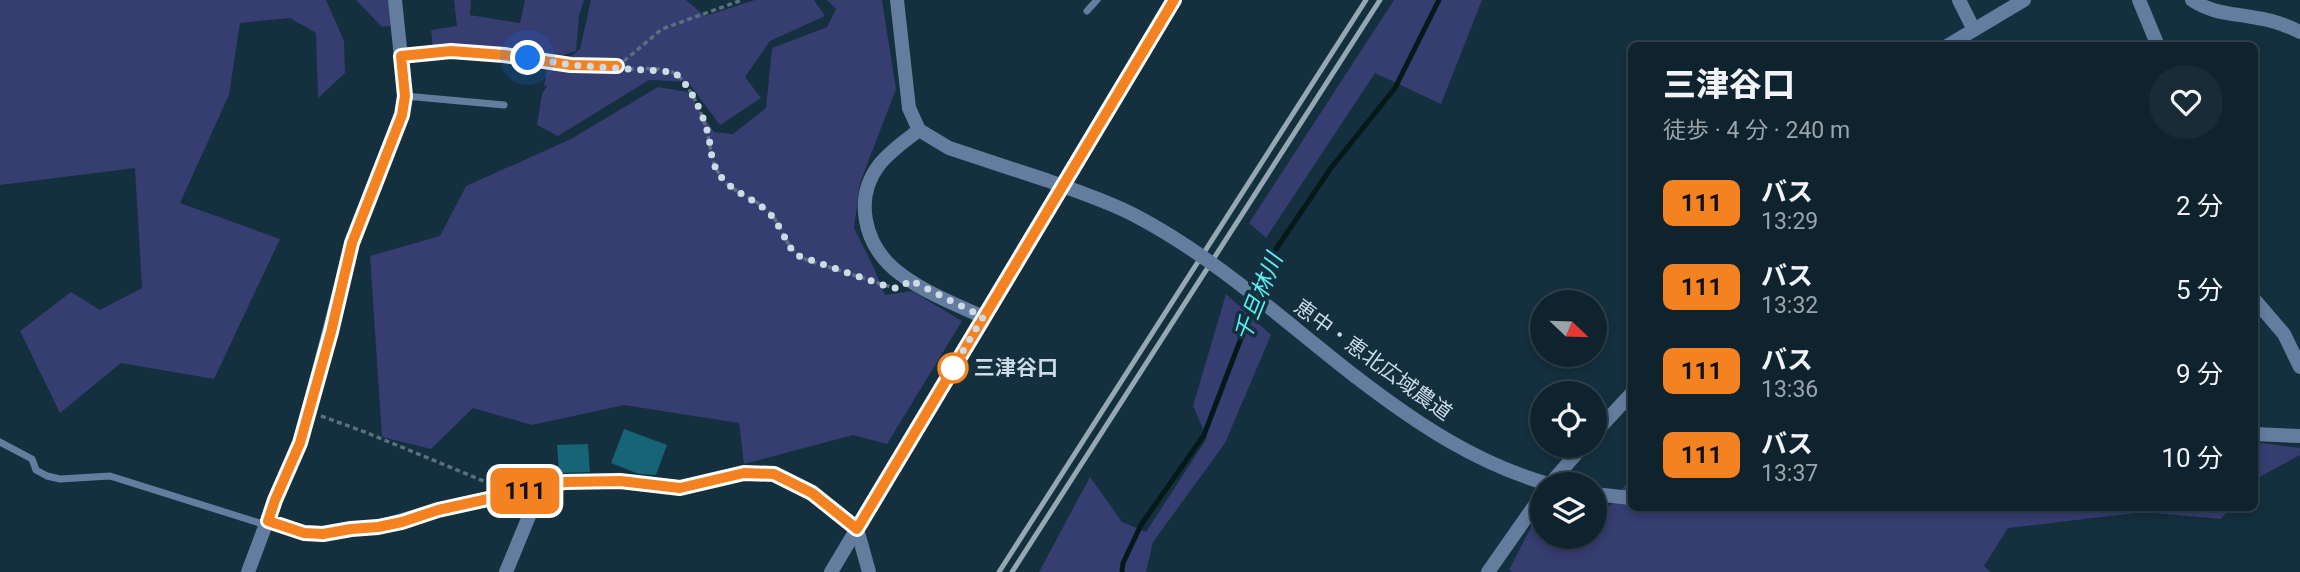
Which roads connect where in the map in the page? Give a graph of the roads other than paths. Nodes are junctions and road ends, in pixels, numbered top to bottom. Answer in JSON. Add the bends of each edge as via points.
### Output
{"nodes":[{"id":1,"x":395,"y":0,"type":"edge"},
{"id":2,"x":897,"y":0,"type":"edge"},
{"id":3,"x":1097,"y":0,"type":"edge"},
{"id":4,"x":1174,"y":0,"type":"edge"},
{"id":5,"x":1959,"y":0,"type":"edge"},
{"id":6,"x":2024,"y":0,"type":"edge"},
{"id":7,"x":2139,"y":0,"type":"edge"},
{"id":8,"x":2194,"y":0,"type":"edge"},
{"id":9,"x":1087,"y":11,"type":"dead end"},
{"id":10,"x":1974,"y":30,"type":"junction"},
{"id":11,"x":2300,"y":32,"type":"edge"},
{"id":12,"x":1954,"y":42,"type":"edge"},
{"id":13,"x":2156,"y":42,"type":"edge"},
{"id":14,"x":401,"y":56,"type":"junction"},
{"id":15,"x":617,"y":66,"type":"road end"},
{"id":16,"x":405,"y":96,"type":"junction"},
{"id":17,"x":504,"y":105,"type":"dead end"},
{"id":18,"x":919,"y":130,"type":"junction"},
{"id":19,"x":2258,"y":304,"type":"edge"},
{"id":20,"x":983,"y":317,"type":"junction"},
{"id":21,"x":2300,"y":367,"type":"edge"},
{"id":22,"x":1628,"y":397,"type":"edge"},
{"id":23,"x":1607,"y":420,"type":"edge"},
{"id":24,"x":2258,"y":434,"type":"edge"},
{"id":25,"x":2300,"y":436,"type":"edge"},
{"id":26,"x":0,"y":442,"type":"edge"},
{"id":27,"x":1573,"y":458,"type":"edge"},
{"id":28,"x":1561,"y":472,"type":"edge"},
{"id":29,"x":1530,"y":478,"type":"edge"},
{"id":30,"x":532,"y":489,"type":"junction"},
{"id":31,"x":1607,"y":495,"type":"edge"},
{"id":32,"x":1628,"y":498,"type":"edge"},
{"id":33,"x":1530,"y":512,"type":"edge"},
{"id":34,"x":267,"y":523,"type":"junction"},
{"id":35,"x":857,"y":529,"type":"junction"},
{"id":36,"x":248,"y":572,"type":"edge"},
{"id":37,"x":506,"y":572,"type":"edge"},
{"id":38,"x":831,"y":572,"type":"edge"},
{"id":39,"x":869,"y":572,"type":"edge"},
{"id":40,"x":1488,"y":572,"type":"edge"}],
"edges":[{"from":1,"to":14,"type":"street"},
{"from":2,"to":18,"type":"street","via":[[909,108]]},
{"from":3,"to":9,"type":"lane"},
{"from":4,"to":20,"type":"street"},
{"from":5,"to":10,"type":"street"},
{"from":6,"to":10,"type":"street"},
{"from":7,"to":13,"type":"street"},
{"from":8,"to":11,"type":"street","via":[[2206,9]]},
{"from":10,"to":12,"type":"street"},
{"from":14,"to":15,"type":"lane","via":[[451,51]]},
{"from":14,"to":16,"type":"street"},
{"from":16,"to":17,"type":"lane"},
{"from":16,"to":34,"type":"street","via":[[402,115],[352,243],[300,443]]},
{"from":18,"to":20,"type":"street","via":[[877,167],[864,202],[868,234],[893,268]]},
{"from":18,"to":29,"type":"street","name":"恵中・恵北広域農道","bridge":true,"via":[[949,148],[1135,216],[1228,277],[1405,414],[1460,448]]},
{"from":19,"to":21,"type":"street","via":[[2284,334]]},
{"from":20,"to":35,"type":"street"},
{"from":22,"to":23,"type":"street"},
{"from":24,"to":25,"type":"street"},
{"from":26,"to":34,"type":"lane","via":[[32,459],[36,470],[47,476],[110,476]]},
{"from":27,"to":28,"type":"street"},
{"from":30,"to":34,"type":"street","via":[[378,527],[323,534]]},
{"from":30,"to":35,"type":"street","via":[[606,481],[680,488],[744,473],[774,474],[812,493]]},
{"from":30,"to":37,"type":"street","via":[[534,504]]},
{"from":31,"to":32,"type":"street"},
{"from":33,"to":40,"type":"street"},
{"from":34,"to":36,"type":"street"},
{"from":35,"to":38,"type":"street"},
{"from":35,"to":39,"type":"street"}]}
